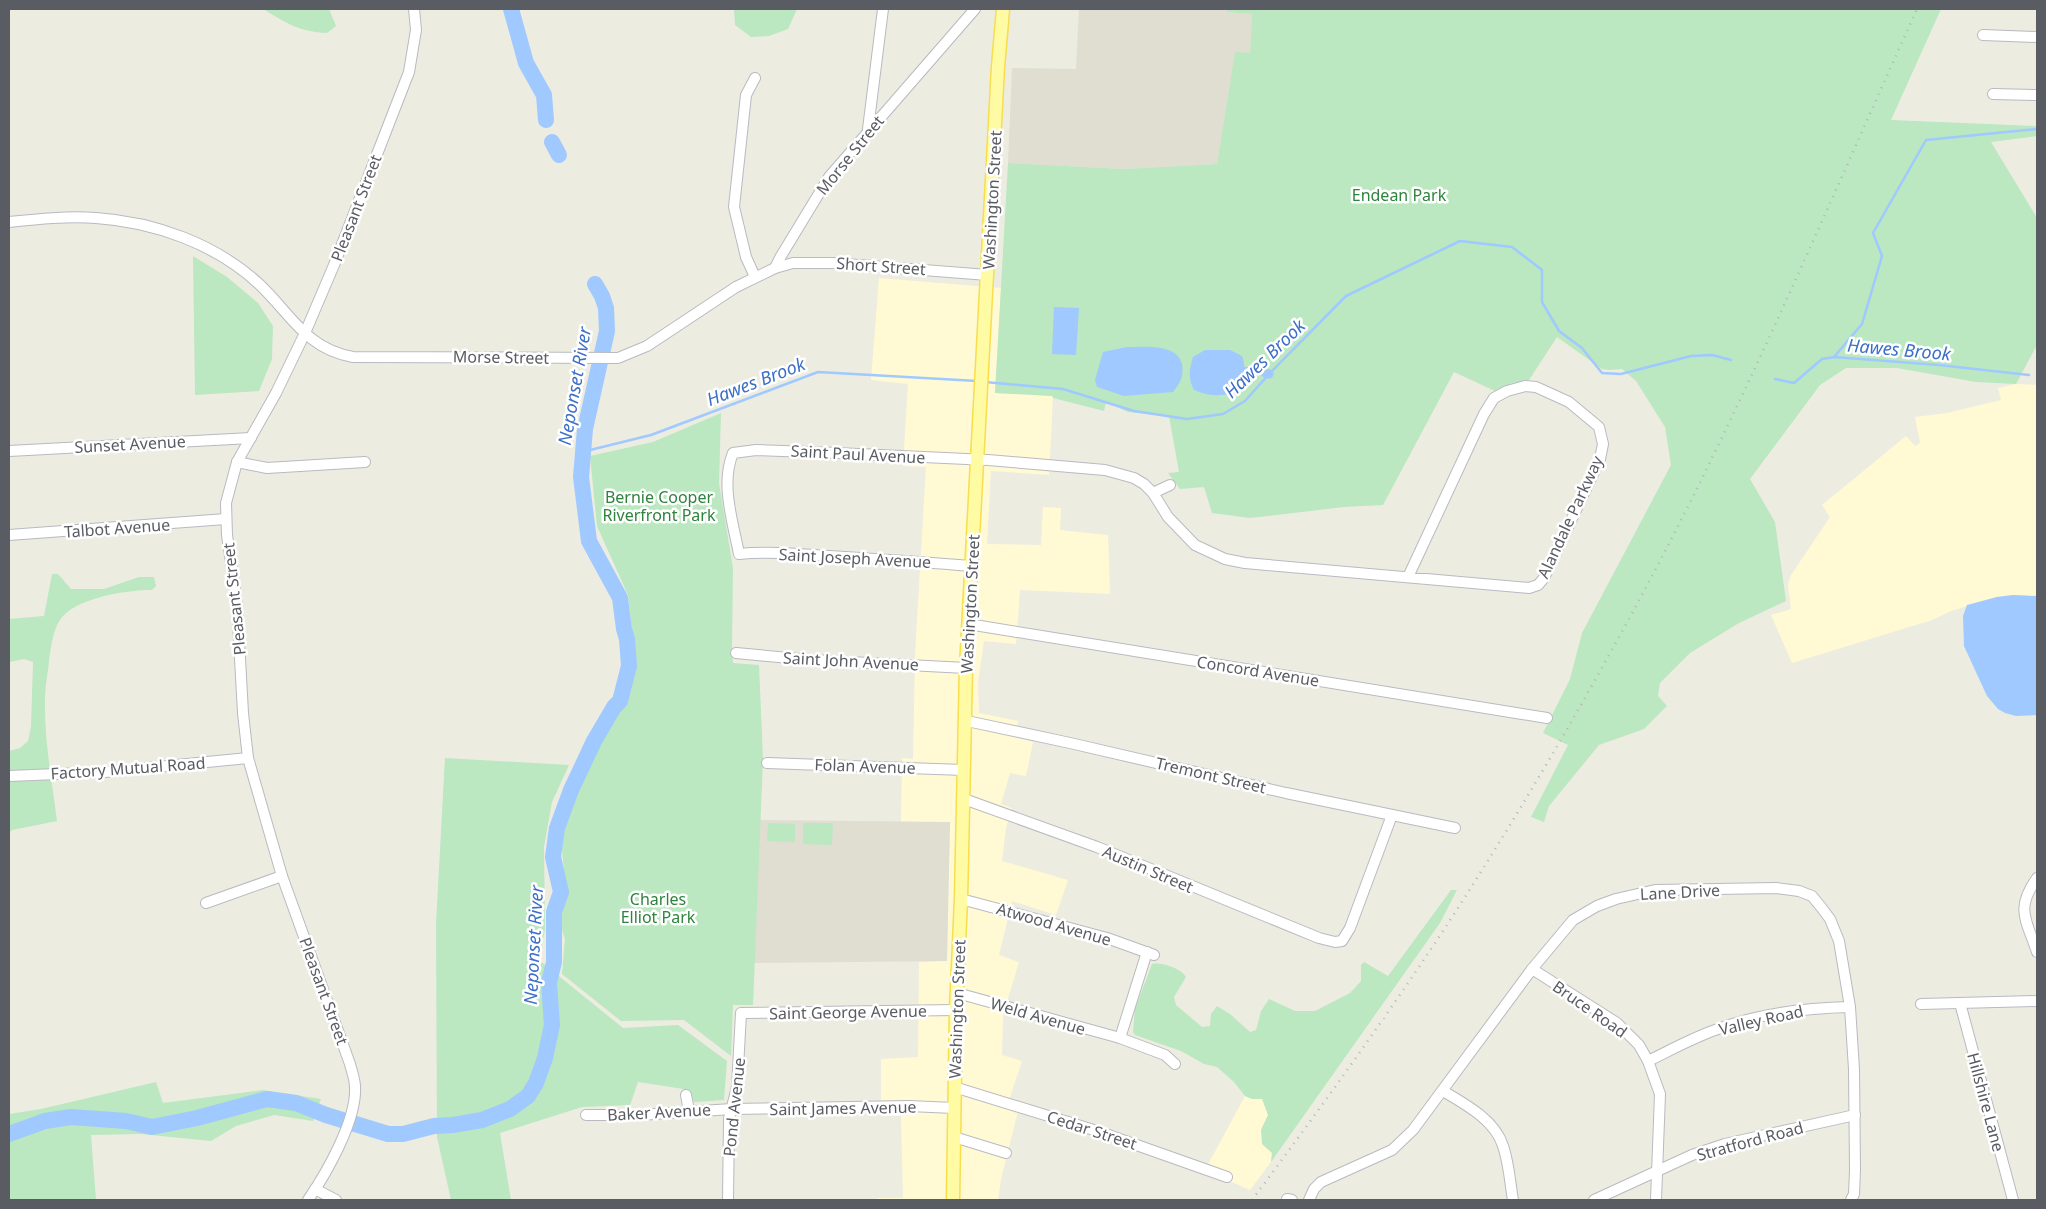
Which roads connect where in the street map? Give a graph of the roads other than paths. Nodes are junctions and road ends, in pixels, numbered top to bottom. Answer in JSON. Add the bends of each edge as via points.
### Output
{"nodes":[{"id":1,"x":414,"y":9,"type":"edge"},
{"id":2,"x":883,"y":9,"type":"edge"},
{"id":3,"x":975,"y":9,"type":"edge"},
{"id":4,"x":1003,"y":9,"type":"edge"},
{"id":5,"x":1983,"y":35,"type":"dead end"},
{"id":6,"x":2037,"y":37,"type":"edge"},
{"id":7,"x":755,"y":78,"type":"dead end"},
{"id":8,"x":1993,"y":94,"type":"dead end"},
{"id":9,"x":2037,"y":95,"type":"edge"},
{"id":10,"x":868,"y":130,"type":"junction"},
{"id":11,"x":9,"y":222,"type":"edge"},
{"id":12,"x":775,"y":268,"type":"junction"},
{"id":13,"x":988,"y":275,"type":"junction"},
{"id":14,"x":755,"y":277,"type":"junction"},
{"id":15,"x":305,"y":333,"type":"junction"},
{"id":16,"x":250,"y":438,"type":"junction"},
{"id":17,"x":9,"y":451,"type":"edge"},
{"id":18,"x":977,"y":460,"type":"junction"},
{"id":19,"x":237,"y":462,"type":"junction"},
{"id":20,"x":365,"y":462,"type":"dead end"},
{"id":21,"x":1170,"y":485,"type":"dead end"},
{"id":22,"x":1153,"y":493,"type":"junction"},
{"id":23,"x":226,"y":519,"type":"junction"},
{"id":24,"x":9,"y":535,"type":"edge"},
{"id":25,"x":739,"y":554,"type":"joint"},
{"id":26,"x":971,"y":566,"type":"junction"},
{"id":27,"x":1408,"y":577,"type":"junction"},
{"id":28,"x":968,"y":624,"type":"junction"},
{"id":29,"x":736,"y":653,"type":"dead end"},
{"id":30,"x":966,"y":668,"type":"junction"},
{"id":31,"x":1547,"y":718,"type":"dead end"},
{"id":32,"x":967,"y":722,"type":"junction"},
{"id":33,"x":248,"y":758,"type":"junction"},
{"id":34,"x":767,"y":763,"type":"dead end"},
{"id":35,"x":964,"y":770,"type":"junction"},
{"id":36,"x":9,"y":776,"type":"edge"},
{"id":37,"x":964,"y":799,"type":"junction"},
{"id":38,"x":1392,"y":815,"type":"junction"},
{"id":39,"x":1455,"y":828,"type":"dead end"},
{"id":40,"x":282,"y":876,"type":"junction"},
{"id":41,"x":2037,"y":878,"type":"edge"},
{"id":42,"x":961,"y":898,"type":"junction"},
{"id":43,"x":206,"y":903,"type":"dead end"},
{"id":44,"x":2037,"y":952,"type":"edge"},
{"id":45,"x":1532,"y":969,"type":"junction"},
{"id":46,"x":957,"y":993,"type":"junction"},
{"id":47,"x":2037,"y":1001,"type":"edge"},
{"id":48,"x":1960,"y":1003,"type":"junction"},
{"id":49,"x":1921,"y":1004,"type":"dead end"},
{"id":50,"x":1850,"y":1007,"type":"junction"},
{"id":51,"x":956,"y":1010,"type":"junction"},
{"id":52,"x":741,"y":1013,"type":"joint"},
{"id":53,"x":1120,"y":1038,"type":"junction"},
{"id":54,"x":1648,"y":1062,"type":"junction"},
{"id":55,"x":1175,"y":1064,"type":"dead end"},
{"id":56,"x":954,"y":1087,"type":"junction"},
{"id":57,"x":1443,"y":1090,"type":"junction"},
{"id":58,"x":686,"y":1095,"type":"dead end"},
{"id":59,"x":732,"y":1108,"type":"junction"},
{"id":60,"x":954,"y":1108,"type":"junction"},
{"id":61,"x":689,"y":1111,"type":"junction"},
{"id":62,"x":586,"y":1115,"type":"dead end"},
{"id":63,"x":1855,"y":1115,"type":"junction"},
{"id":64,"x":954,"y":1137,"type":"junction"},
{"id":65,"x":1006,"y":1153,"type":"dead end"},
{"id":66,"x":1657,"y":1170,"type":"junction"},
{"id":67,"x":1227,"y":1177,"type":"dead end"},
{"id":68,"x":315,"y":1189,"type":"junction"},
{"id":69,"x":308,"y":1200,"type":"edge"},
{"id":70,"x":336,"y":1200,"type":"edge"},
{"id":71,"x":728,"y":1200,"type":"edge"},
{"id":72,"x":953,"y":1200,"type":"edge"},
{"id":73,"x":1309,"y":1200,"type":"edge"},
{"id":74,"x":1514,"y":1200,"type":"edge"},
{"id":75,"x":1594,"y":1200,"type":"edge"},
{"id":76,"x":1656,"y":1200,"type":"edge"},
{"id":77,"x":1851,"y":1200,"type":"edge"},
{"id":78,"x":2013,"y":1200,"type":"edge"}],
"edges":[{"from":1,"to":15,"type":"street","name":"Pleasant Street","via":[[416,30],[409,72]]},
{"from":2,"to":10,"type":"street"},
{"from":3,"to":10,"type":"street","name":"Morse Street"},
{"from":4,"to":13,"type":"main road","name":"Washington Street"},
{"from":5,"to":6,"type":"street"},
{"from":7,"to":14,"type":"street","via":[[746,95],[734,208],[746,257]]},
{"from":8,"to":9,"type":"street"},
{"from":10,"to":12,"type":"street","name":"Morse Street","via":[[820,190]]},
{"from":11,"to":15,"type":"street","name":"Morse Street","via":[[96,218],[142,225],[191,240],[249,276]]},
{"from":12,"to":13,"type":"street","name":"Short Street","via":[[810,262]]},
{"from":12,"to":14,"type":"street","name":"Morse Street"},
{"from":13,"to":18,"type":"main road","name":"Washington Street"},
{"from":14,"to":15,"type":"street","name":"Morse Street","via":[[647,346],[610,359],[353,357],[329,351]]},
{"from":15,"to":16,"type":"street","name":"Pleasant Street"},
{"from":16,"to":17,"type":"street","name":"Sunset Avenue"},
{"from":16,"to":19,"type":"street","name":"Pleasant Street"},
{"from":18,"to":22,"type":"street","name":"Alandale Parkway","via":[[1105,470],[1134,478]]},
{"from":18,"to":25,"type":"street","name":"Saint Paul Avenue","via":[[837,452],[756,450],[732,453],[726,478]]},
{"from":18,"to":26,"type":"main road","name":"Washington Street"},
{"from":19,"to":20,"type":"street","via":[[267,468]]},
{"from":19,"to":23,"type":"street","name":"Pleasant Street","via":[[226,503]]},
{"from":21,"to":22,"type":"street"},
{"from":22,"to":27,"type":"street","name":"Alandale Parkway","via":[[1183,535],[1225,559]]},
{"from":23,"to":24,"type":"street","name":"Talbot Avenue"},
{"from":23,"to":33,"type":"street","name":"Pleasant Street","via":[[237,604]]},
{"from":25,"to":26,"type":"street","name":"Saint Joseph Avenue","via":[[812,555]]},
{"from":26,"to":28,"type":"main road","name":"Washington Street"},
{"from":27,"to":27,"type":"street","name":"Alandale Parkway","via":[[1529,588],[1538,585],[1600,459],[1599,427],[1569,402],[1536,387],[1515,388],[1494,398]]},
{"from":28,"to":30,"type":"main road","name":"Washington Street"},
{"from":28,"to":31,"type":"street","name":"Concord Avenue"},
{"from":29,"to":30,"type":"street","name":"Saint John Avenue"},
{"from":30,"to":32,"type":"main road","name":"Washington Street"},
{"from":32,"to":35,"type":"main road","name":"Washington Street"},
{"from":32,"to":38,"type":"street","name":"Tremont Street"},
{"from":33,"to":36,"type":"street","name":"Factory Mutual Road","via":[[105,772]]},
{"from":33,"to":40,"type":"street","name":"Pleasant Street"},
{"from":34,"to":35,"type":"street","name":"Folan Avenue"},
{"from":35,"to":37,"type":"main road","name":"Washington Street"},
{"from":37,"to":38,"type":"street","name":"Austin Street","via":[[1097,847],[1331,941],[1342,941],[1350,928]]},
{"from":37,"to":42,"type":"main road","name":"Washington Street"},
{"from":38,"to":39,"type":"street","name":"Tremont Street"},
{"from":40,"to":43,"type":"street"},
{"from":40,"to":68,"type":"street","name":"Pleasant Street","via":[[350,1064],[355,1088],[338,1150]]},
{"from":41,"to":44,"type":"street","via":[[2026,896],[2023,912]]},
{"from":42,"to":46,"type":"main road","name":"Washington Street"},
{"from":42,"to":53,"type":"street","name":"Atwood Avenue","via":[[1107,938],[1151,954]]},
{"from":45,"to":50,"type":"street","name":"Lane Drive","via":[[1573,920],[1610,901],[1656,890],[1776,888],[1812,896],[1830,919],[1839,941]]},
{"from":45,"to":54,"type":"street","name":"Bruce Road","via":[[1617,1023],[1639,1045]]},
{"from":45,"to":57,"type":"street","name":"Lane Drive"},
{"from":46,"to":51,"type":"main road","name":"Washington Street"},
{"from":46,"to":53,"type":"street","name":"Weld Avenue"},
{"from":47,"to":48,"type":"street"},
{"from":48,"to":49,"type":"street"},
{"from":48,"to":78,"type":"street","name":"Hillshire Lane"},
{"from":50,"to":54,"type":"street","name":"Valley Road","via":[[1805,1010],[1739,1022],[1695,1038]]},
{"from":50,"to":63,"type":"street","name":"Lane Drive"},
{"from":51,"to":52,"type":"street","name":"Saint George Avenue"},
{"from":51,"to":56,"type":"main road","name":"Washington Street"},
{"from":52,"to":59,"type":"street","name":"Pond Avenue","via":[[737,1087]]},
{"from":53,"to":55,"type":"street","name":"Weld Avenue","via":[[1165,1055]]},
{"from":54,"to":66,"type":"street","name":"Bruce Road","via":[[1660,1094]]},
{"from":56,"to":60,"type":"main road","name":"Washington Street"},
{"from":56,"to":67,"type":"street","name":"Cedar Street","via":[[1097,1131]]},
{"from":57,"to":73,"type":"street","name":"Lane Drive","via":[[1392,1150],[1321,1182]]},
{"from":57,"to":74,"type":"street","via":[[1470,1108],[1495,1131],[1503,1145]]},
{"from":58,"to":61,"type":"street"},
{"from":59,"to":60,"type":"street","name":"Saint James Avenue"},
{"from":59,"to":61,"type":"street","name":"Baker Avenue"},
{"from":59,"to":71,"type":"street","name":"Pond Avenue","via":[[729,1119]]},
{"from":60,"to":64,"type":"main road","name":"Washington Street"},
{"from":61,"to":62,"type":"street","name":"Baker Avenue"},
{"from":63,"to":66,"type":"street","name":"Stratford Road","via":[[1725,1144]]},
{"from":63,"to":77,"type":"street","name":"Lane Drive","via":[[1854,1194]]},
{"from":64,"to":65,"type":"street"},
{"from":64,"to":72,"type":"main road","name":"Washington Street"},
{"from":66,"to":75,"type":"street","name":"Stratford Road"},
{"from":66,"to":76,"type":"street","name":"Bruce Road"},
{"from":68,"to":69,"type":"street","name":"Pleasant Street"},
{"from":68,"to":70,"type":"street"}]}
